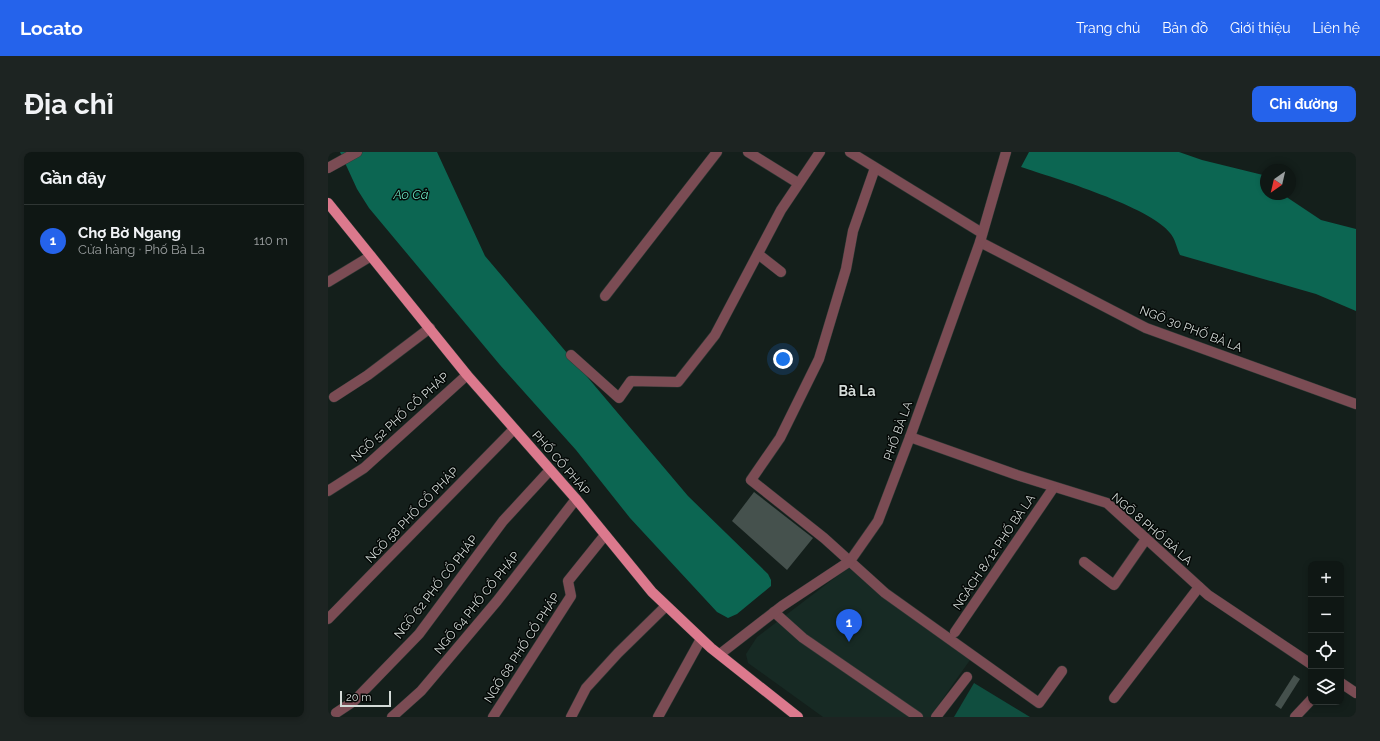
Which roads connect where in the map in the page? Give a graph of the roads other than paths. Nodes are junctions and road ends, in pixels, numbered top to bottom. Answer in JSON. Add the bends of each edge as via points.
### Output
{"nodes":[{"id":1,"x":357,"y":152,"type":"edge"},
{"id":2,"x":717,"y":152,"type":"edge"},
{"id":3,"x":748,"y":152,"type":"edge"},
{"id":4,"x":820,"y":152,"type":"edge"},
{"id":5,"x":850,"y":152,"type":"edge"},
{"id":6,"x":1006,"y":152,"type":"edge"},
{"id":7,"x":328,"y":168,"type":"edge"},
{"id":8,"x":875,"y":168,"type":"junction"},
{"id":9,"x":798,"y":183,"type":"junction"},
{"id":10,"x":328,"y":203,"type":"edge"},
{"id":11,"x":981,"y":238,"type":"junction"},
{"id":12,"x":758,"y":254,"type":"junction"},
{"id":13,"x":371,"y":256,"type":"junction"},
{"id":14,"x":781,"y":272,"type":"dead end"},
{"id":15,"x":328,"y":282,"type":"edge"},
{"id":16,"x":605,"y":296,"type":"dead end"},
{"id":17,"x":430,"y":328,"type":"junction"},
{"id":18,"x":571,"y":355,"type":"dead end"},
{"id":19,"x":467,"y":375,"type":"junction"},
{"id":20,"x":334,"y":397,"type":"dead end"},
{"id":21,"x":1356,"y":404,"type":"edge"},
{"id":22,"x":514,"y":429,"type":"junction"},
{"id":23,"x":910,"y":437,"type":"junction"},
{"id":24,"x":550,"y":470,"type":"junction"},
{"id":25,"x":1054,"y":487,"type":"junction"},
{"id":26,"x":328,"y":491,"type":"edge"},
{"id":27,"x":576,"y":499,"type":"junction"},
{"id":28,"x":605,"y":535,"type":"junction"},
{"id":29,"x":1146,"y":539,"type":"junction"},
{"id":30,"x":850,"y":561,"type":"junction"},
{"id":31,"x":1084,"y":562,"type":"dead end"},
{"id":32,"x":1199,"y":587,"type":"junction"},
{"id":33,"x":666,"y":606,"type":"junction"},
{"id":34,"x":774,"y":612,"type":"junction"},
{"id":35,"x":328,"y":619,"type":"edge"},
{"id":36,"x":955,"y":632,"type":"dead end"},
{"id":37,"x":701,"y":639,"type":"junction"},
{"id":38,"x":720,"y":654,"type":"junction"},
{"id":39,"x":1308,"y":662,"type":"edge"},
{"id":40,"x":1062,"y":671,"type":"dead end"},
{"id":41,"x":967,"y":677,"type":"dead end"},
{"id":42,"x":1344,"y":686,"type":"edge"},
{"id":43,"x":1356,"y":693,"type":"edge"},
{"id":44,"x":1114,"y":698,"type":"dead end"},
{"id":45,"x":1308,"y":703,"type":"edge"},
{"id":46,"x":336,"y":713,"type":"dead end"},
{"id":47,"x":392,"y":717,"type":"edge"},
{"id":48,"x":493,"y":717,"type":"edge"},
{"id":49,"x":571,"y":717,"type":"edge"},
{"id":50,"x":658,"y":717,"type":"edge"},
{"id":51,"x":798,"y":717,"type":"edge"},
{"id":52,"x":918,"y":717,"type":"edge"},
{"id":53,"x":936,"y":717,"type":"edge"},
{"id":54,"x":1295,"y":717,"type":"edge"}],
"edges":[{"from":1,"to":7,"type":"street"},
{"from":2,"to":16,"type":"street"},
{"from":3,"to":9,"type":"street"},
{"from":4,"to":9,"type":"street"},
{"from":5,"to":8,"type":"street","name":"NGÕ 30 PHỐ BÀ LA"},
{"from":6,"to":11,"type":"street","name":"PHỐ BÀ LA"},
{"from":8,"to":11,"type":"street","name":"NGÕ 30 PHỐ BÀ LA"},
{"from":8,"to":30,"type":"street","via":[[853,230],[846,269],[819,359],[780,438],[751,480]]},
{"from":9,"to":12,"type":"street"},
{"from":10,"to":13,"type":"main road","name":"PHỐ CỔ PHÁP"},
{"from":11,"to":21,"type":"street","name":"NGÕ 30 PHỐ BÀ LA","via":[[1146,328]]},
{"from":11,"to":23,"type":"street","name":"PHỐ BÀ LA"},
{"from":12,"to":14,"type":"street"},
{"from":12,"to":18,"type":"street","via":[[715,335],[678,382],[631,381],[619,398]]},
{"from":13,"to":15,"type":"street"},
{"from":13,"to":17,"type":"main road","name":"PHỐ CỔ PHÁP"},
{"from":17,"to":19,"type":"main road","name":"PHỐ CỔ PHÁP"},
{"from":17,"to":20,"type":"street"},
{"from":19,"to":22,"type":"main road","name":"PHỐ CỔ PHÁP"},
{"from":19,"to":26,"type":"street","name":"NGÕ 52 PHỐ CỔ PHÁP","via":[[364,468]]},
{"from":22,"to":24,"type":"main road","name":"PHỐ CỔ PHÁP"},
{"from":22,"to":35,"type":"street","name":"NGÕ 58 PHỐ CỔ PHÁP"},
{"from":23,"to":25,"type":"street","name":"NGÕ 8 PHỐ BÀ LA"},
{"from":23,"to":30,"type":"street","name":"PHỐ BÀ LA","via":[[878,521]]},
{"from":24,"to":27,"type":"main road","name":"PHỐ CỔ PHÁP"},
{"from":24,"to":46,"type":"street","name":"NGÕ 62 PHỐ CỔ PHÁP","via":[[503,521],[419,634],[354,701]]},
{"from":25,"to":29,"type":"street","name":"NGÕ 8 PHỐ BÀ LA","via":[[1107,503]]},
{"from":25,"to":36,"type":"street","name":"NGÁCH 8/12 PHỐ BÀ LA"},
{"from":27,"to":28,"type":"main road","name":"PHỐ CỔ PHÁP"},
{"from":27,"to":47,"type":"street","name":"NGÕ 64 PHỐ CỔ PHÁP","via":[[497,601],[426,685]]},
{"from":28,"to":33,"type":"main road","name":"PHỐ CỔ PHÁP"},
{"from":28,"to":48,"type":"street","name":"NGÕ 68 PHỐ CỔ PHÁP","via":[[568,580],[571,596]]},
{"from":29,"to":31,"type":"street","via":[[1114,585]]},
{"from":29,"to":32,"type":"street","name":"NGÕ 8 PHỐ BÀ LA"},
{"from":30,"to":34,"type":"street","name":"PHỐ BÀ LA"},
{"from":30,"to":40,"type":"street","via":[[885,593],[1039,703]]},
{"from":32,"to":39,"type":"street","name":"NGÕ 8 PHỐ BÀ LA"},
{"from":32,"to":44,"type":"street"},
{"from":33,"to":37,"type":"main road","name":"PHỐ CỔ PHÁP"},
{"from":33,"to":49,"type":"street","via":[[586,688]]},
{"from":34,"to":38,"type":"street","name":"PHỐ BÀ LA"},
{"from":34,"to":52,"type":"street","via":[[804,638]]},
{"from":37,"to":38,"type":"main road","name":"PHỐ CỔ PHÁP"},
{"from":37,"to":50,"type":"street"},
{"from":38,"to":51,"type":"main road","name":"PHỐ CỔ PHÁP"},
{"from":41,"to":53,"type":"street"},
{"from":42,"to":43,"type":"street"},
{"from":45,"to":54,"type":"street"}]}
